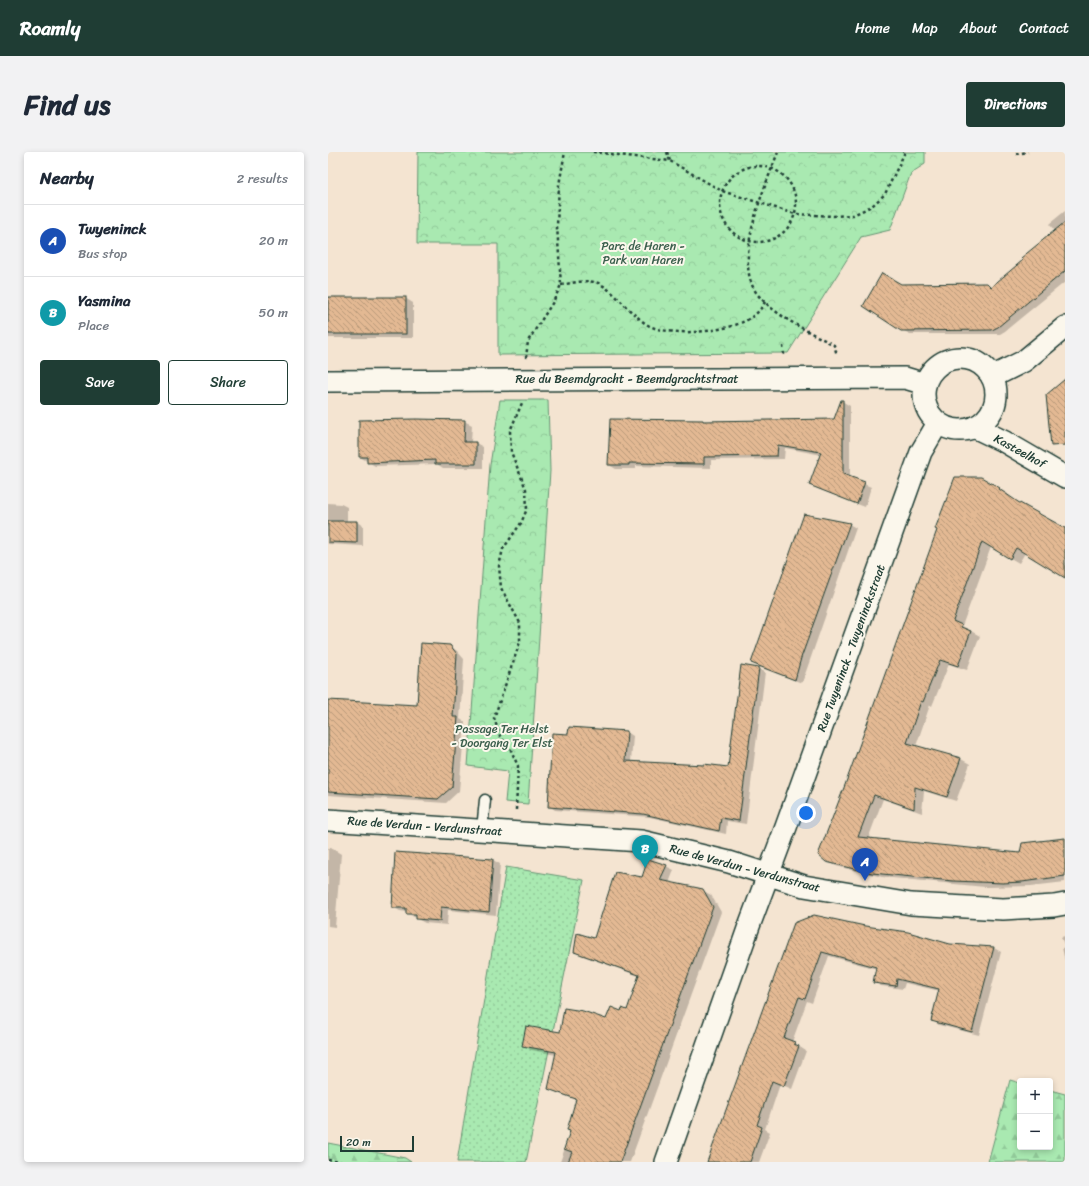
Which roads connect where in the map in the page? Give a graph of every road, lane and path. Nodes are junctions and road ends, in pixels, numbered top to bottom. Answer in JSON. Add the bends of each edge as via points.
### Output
{"nodes":[{"id":1,"x":565,"y":152,"type":"edge"},
{"id":2,"x":593,"y":152,"type":"edge"},
{"id":3,"x":667,"y":152,"type":"edge"},
{"id":4,"x":778,"y":152,"type":"edge"},
{"id":5,"x":905,"y":152,"type":"edge"},
{"id":6,"x":1028,"y":152,"type":"edge"},
{"id":7,"x":1016,"y":154,"type":"dead end"},
{"id":8,"x":670,"y":161,"type":"junction"},
{"id":9,"x":772,"y":168,"type":"junction"},
{"id":10,"x":722,"y":191,"type":"junction"},
{"id":11,"x":760,"y":203,"type":"junction"},
{"id":12,"x":796,"y":214,"type":"junction"},
{"id":13,"x":749,"y":241,"type":"junction"},
{"id":14,"x":561,"y":285,"type":"junction"},
{"id":15,"x":766,"y":302,"type":"junction"},
{"id":16,"x":1065,"y":327,"type":"edge"},
{"id":17,"x":783,"y":346,"type":"dead end"},
{"id":18,"x":837,"y":355,"type":"dead end"},
{"id":19,"x":784,"y":358,"type":"dead end"},
{"id":20,"x":524,"y":364,"type":"dead end"},
{"id":21,"x":992,"y":377,"type":"junction"},
{"id":22,"x":328,"y":381,"type":"edge"},
{"id":23,"x":925,"y":384,"type":"junction"},
{"id":24,"x":523,"y":401,"type":"dead end"},
{"id":25,"x":938,"y":423,"type":"junction"},
{"id":26,"x":974,"y":428,"type":"junction"},
{"id":27,"x":1065,"y":477,"type":"edge"},
{"id":28,"x":485,"y":800,"type":"dead end"},
{"id":29,"x":516,"y":811,"type":"dead end"},
{"id":30,"x":328,"y":820,"type":"edge"},
{"id":31,"x":482,"y":830,"type":"junction"},
{"id":32,"x":768,"y":874,"type":"junction"},
{"id":33,"x":1065,"y":904,"type":"edge"},
{"id":34,"x":328,"y":1160,"type":"edge"},
{"id":35,"x":341,"y":1162,"type":"edge"},
{"id":36,"x":666,"y":1162,"type":"edge"}],
"edges":[{"from":1,"to":14,"type":"path","via":[[559,185],[557,226]]},
{"from":2,"to":8,"type":"path"},
{"from":3,"to":8,"type":"path"},
{"from":4,"to":9,"type":"path"},
{"from":5,"to":12,"type":"path","via":[[885,194],[872,206],[853,215]]},
{"from":6,"to":7,"type":"path"},
{"from":8,"to":10,"type":"path"},
{"from":9,"to":10,"type":"path","via":[[760,165],[736,172],[727,180]]},
{"from":9,"to":11,"type":"path"},
{"from":9,"to":12,"type":"path","via":[[790,181],[795,191]]},
{"from":10,"to":11,"type":"path"},
{"from":10,"to":13,"type":"path","via":[[722,216],[737,236]]},
{"from":11,"to":12,"type":"path"},
{"from":11,"to":13,"type":"path"},
{"from":12,"to":13,"type":"path","via":[[791,225],[773,240]]},
{"from":13,"to":15,"type":"path","via":[[747,260],[751,283]]},
{"from":14,"to":15,"type":"path","via":[[597,283],[611,292],[644,322],[669,331],[718,330],[730,327],[753,317]]},
{"from":14,"to":20,"type":"path","via":[[528,341]]},
{"from":15,"to":18,"type":"path","via":[[793,322],[834,345]]},
{"from":16,"to":21,"type":"street","via":[[1024,360]]},
{"from":17,"to":19,"type":"path"},
{"from":21,"to":23,"type":"street","via":[[984,367],[974,361],[950,359],[934,369]]},
{"from":21,"to":26,"type":"street","via":[[996,389],[992,412]]},
{"from":22,"to":23,"type":"street","name":"Rue du Beemdgracht - Beemdgrachtstraat","via":[[905,378]]},
{"from":23,"to":25,"type":"street","via":[[924,402]]},
{"from":24,"to":29,"type":"path","via":[[510,431],[511,452],[526,489],[526,509],[521,523],[503,548],[499,566],[501,588],[520,623],[520,642],[494,718],[500,736],[511,750],[518,766]]},
{"from":25,"to":26,"type":"street","via":[[959,431]]},
{"from":25,"to":32,"type":"street","name":"Rue Twyeninck - Twyeninckstraat","via":[[921,452]]},
{"from":26,"to":27,"type":"street","name":"Kasteelhof","via":[[1005,442]]},
{"from":28,"to":31,"type":"lane"},
{"from":30,"to":31,"type":"street","name":"Rue de Verdun - Verdunstraat"},
{"from":31,"to":32,"type":"street","name":"Rue de Verdun - Verdunstraat","via":[[641,841]]},
{"from":32,"to":33,"type":"street","name":"Rue de Verdun - Verdunstraat","via":[[804,886],[911,904],[1002,909]]},
{"from":32,"to":36,"type":"street","name":"Rue Twyeninck - Twyeninckstraat"},
{"from":34,"to":35,"type":"path"}]}
